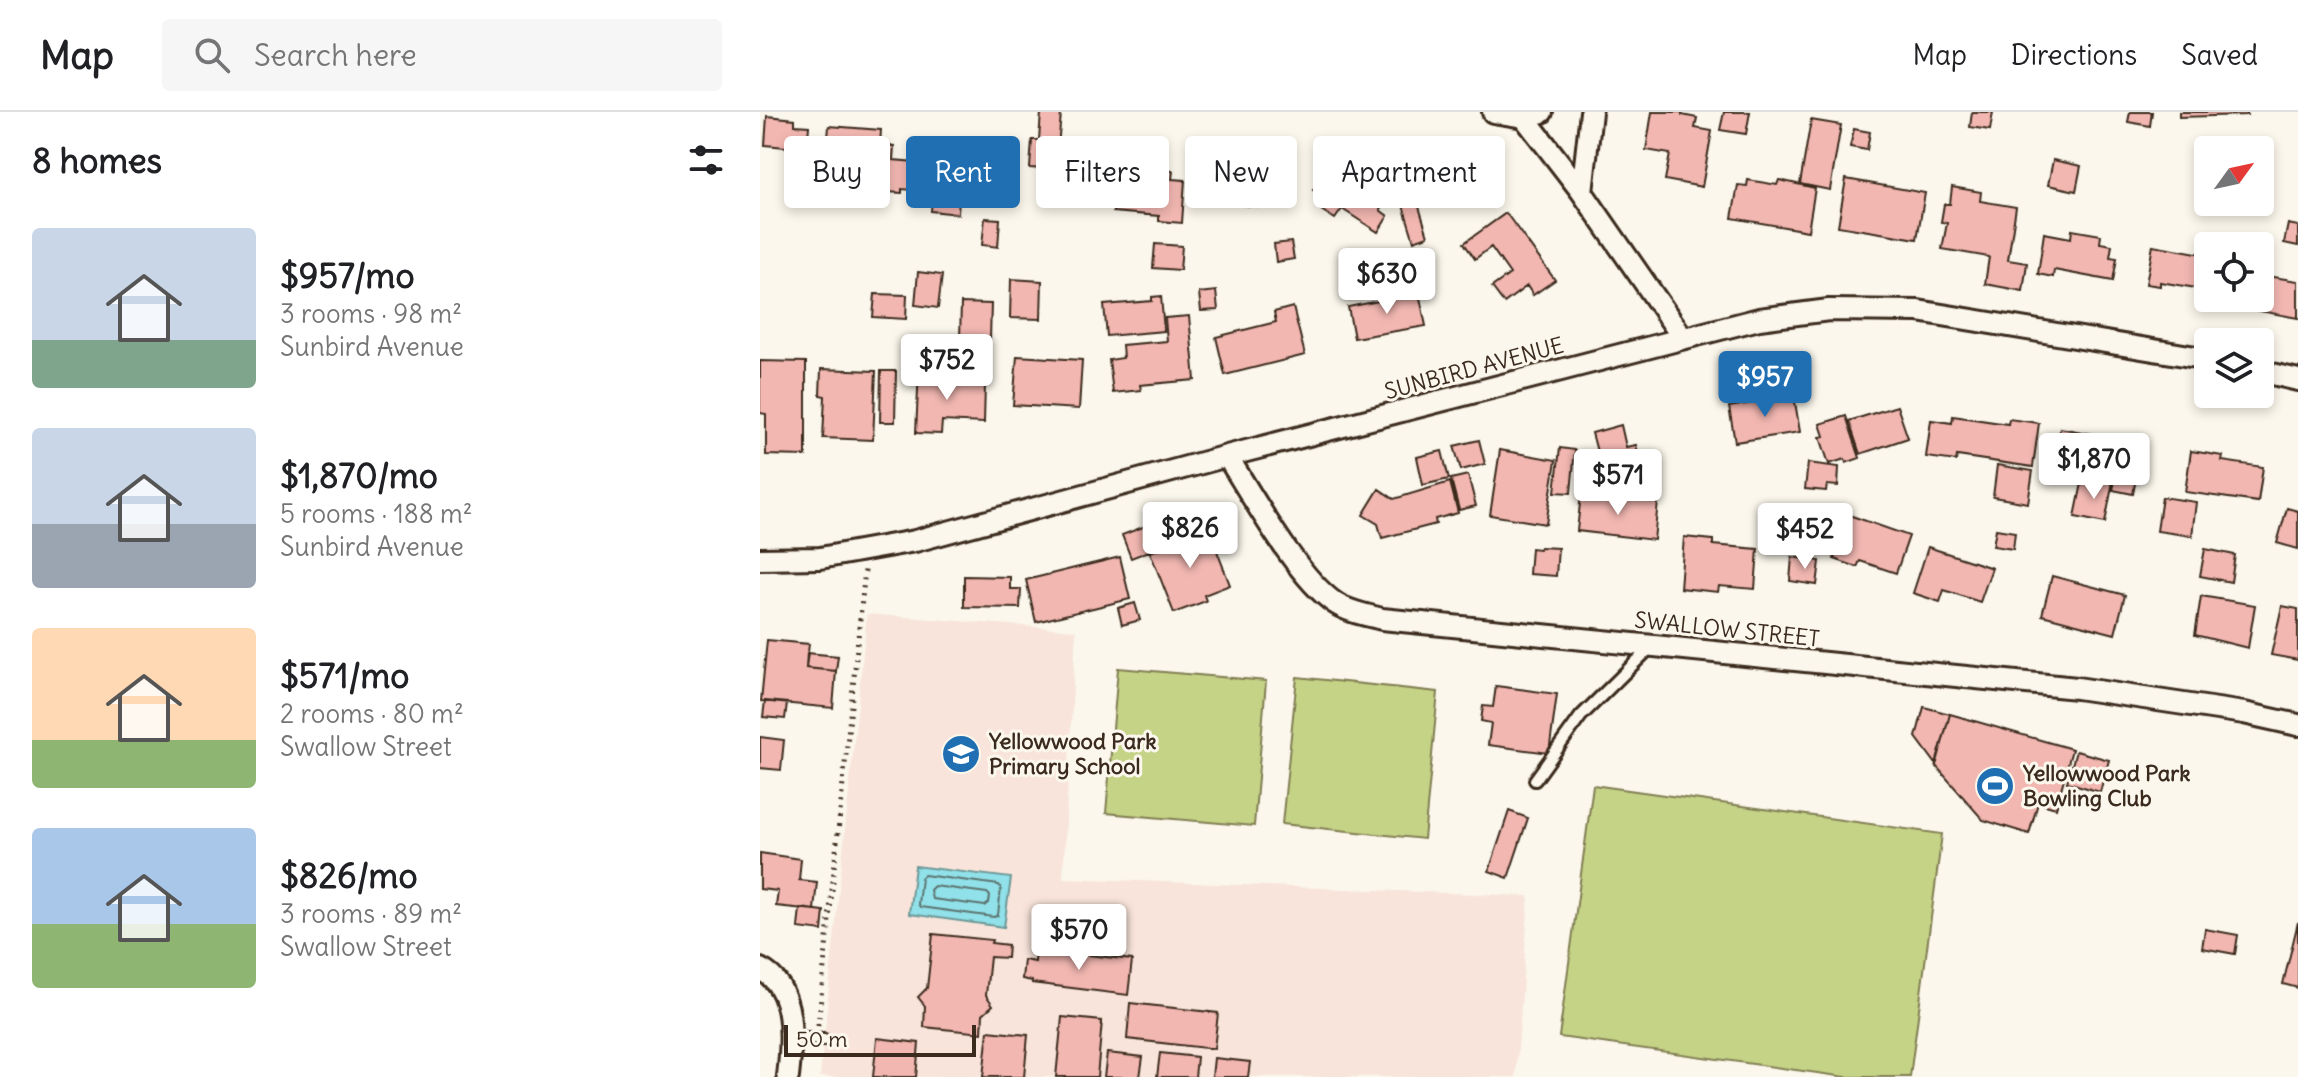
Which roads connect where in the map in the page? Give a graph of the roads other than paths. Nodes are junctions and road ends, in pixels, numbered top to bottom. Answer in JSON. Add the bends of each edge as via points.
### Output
{"nodes":[{"id":1,"x":1493,"y":112,"type":"edge"},
{"id":2,"x":1591,"y":112,"type":"edge"},
{"id":3,"x":1533,"y":114,"type":"edge"},
{"id":4,"x":1582,"y":192,"type":"junction"},
{"id":5,"x":1683,"y":338,"type":"junction"},
{"id":6,"x":2194,"y":357,"type":"edge"},
{"id":7,"x":2274,"y":374,"type":"edge"},
{"id":8,"x":2298,"y":380,"type":"edge"},
{"id":9,"x":1227,"y":456,"type":"junction"},
{"id":10,"x":760,"y":559,"type":"edge"},
{"id":11,"x":1653,"y":646,"type":"junction"},
{"id":12,"x":2298,"y":725,"type":"edge"},
{"id":13,"x":1535,"y":780,"type":"dead end"},
{"id":14,"x":760,"y":969,"type":"edge"},
{"id":15,"x":790,"y":1038,"type":"junction"},
{"id":16,"x":820,"y":1039,"type":"road end"},
{"id":17,"x":788,"y":1077,"type":"edge"}],
"edges":[{"from":1,"to":3,"type":"street"},
{"from":2,"to":4,"type":"street"},
{"from":3,"to":4,"type":"street"},
{"from":4,"to":5,"type":"street"},
{"from":5,"to":6,"type":"street","name":"SUNBIRD AVENUE","via":[[1796,312],[1894,310]]},
{"from":5,"to":9,"type":"street","name":"SUNBIRD AVENUE"},
{"from":7,"to":8,"type":"street"},
{"from":9,"to":10,"type":"street","name":"SUNBIRD AVENUE","via":[[915,541],[820,558]]},
{"from":9,"to":11,"type":"street","name":"SWALLOW STREET","via":[[1308,580],[1338,605],[1382,619]]},
{"from":11,"to":12,"type":"street","name":"SWALLOW STREET","via":[[2077,688]]},
{"from":11,"to":13,"type":"lane","via":[[1581,716]]},
{"from":14,"to":15,"type":"street","via":[[784,993]]},
{"from":15,"to":16,"type":"lane"},
{"from":15,"to":17,"type":"street"}]}
